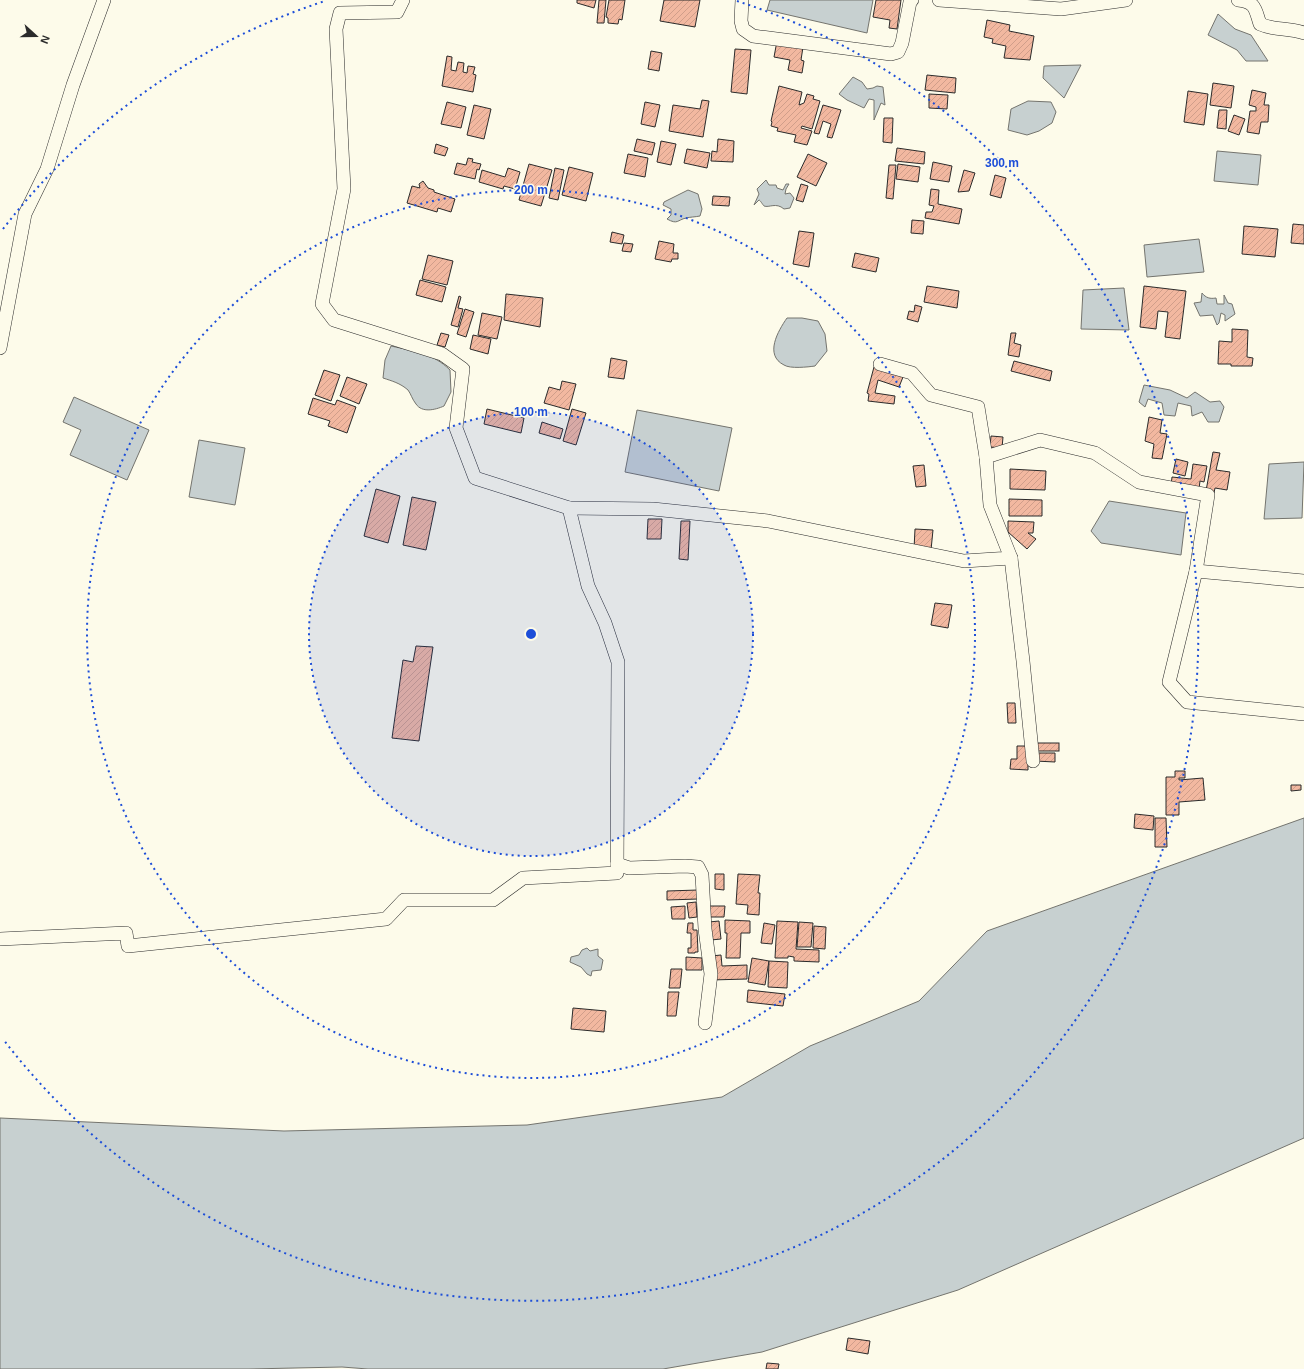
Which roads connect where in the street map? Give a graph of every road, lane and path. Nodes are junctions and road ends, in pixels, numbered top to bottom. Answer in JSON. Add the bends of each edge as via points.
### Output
{"nodes":[{"id":1,"x":104,"y":0,"type":"edge"},
{"id":2,"x":404,"y":0,"type":"edge"},
{"id":3,"x":742,"y":0,"type":"edge"},
{"id":4,"x":912,"y":0,"type":"edge"},
{"id":5,"x":939,"y":0,"type":"edge"},
{"id":6,"x":1126,"y":0,"type":"edge"},
{"id":7,"x":1238,"y":0,"type":"edge"},
{"id":8,"x":1304,"y":33,"type":"edge"},
{"id":9,"x":0,"y":348,"type":"edge"},
{"id":10,"x":880,"y":364,"type":"dead end"},
{"id":11,"x":986,"y":457,"type":"junction"},
{"id":12,"x":569,"y":508,"type":"junction"},
{"id":13,"x":1011,"y":558,"type":"junction"},
{"id":14,"x":1196,"y":570,"type":"junction"},
{"id":15,"x":1304,"y":581,"type":"edge"},
{"id":16,"x":1304,"y":714,"type":"edge"},
{"id":17,"x":1033,"y":761,"type":"dead end"},
{"id":18,"x":617,"y":864,"type":"junction"},
{"id":19,"x":0,"y":939,"type":"edge"},
{"id":20,"x":705,"y":1023,"type":"dead end"}],
"edges":[{"from":1,"to":9,"type":"street","via":[[73,85],[47,169],[25,214]]},
{"from":2,"to":12,"type":"street","via":[[397,12],[340,13],[336,29],[344,189],[322,304],[334,320],[442,354],[463,369],[456,428],[475,478]]},
{"from":3,"to":4,"type":"street","via":[[741,22],[743,28],[753,36],[891,54],[898,52],[902,43]]},
{"from":5,"to":6,"type":"street","via":[[1060,9]]},
{"from":7,"to":8,"type":"street","via":[[1248,1],[1254,5],[1260,24],[1270,29],[1293,29]]},
{"from":10,"to":11,"type":"street","via":[[912,373],[931,395],[978,407]]},
{"from":11,"to":13,"type":"street","via":[[990,505]]},
{"from":11,"to":14,"type":"street","via":[[1040,440],[1095,453],[1139,482],[1208,495]]},
{"from":12,"to":13,"type":"street","via":[[653,509],[768,521],[964,561]]},
{"from":12,"to":18,"type":"street","via":[[588,586],[605,623],[618,662]]},
{"from":13,"to":17,"type":"street"},
{"from":14,"to":15,"type":"street"},
{"from":14,"to":16,"type":"street","via":[[1169,682],[1187,702]]},
{"from":18,"to":19,"type":"street","via":[[616,872],[523,878],[494,900],[404,900],[386,919],[128,946],[126,932]]},
{"from":18,"to":20,"type":"street","via":[[629,868],[698,867],[702,875],[711,974]]}]}
